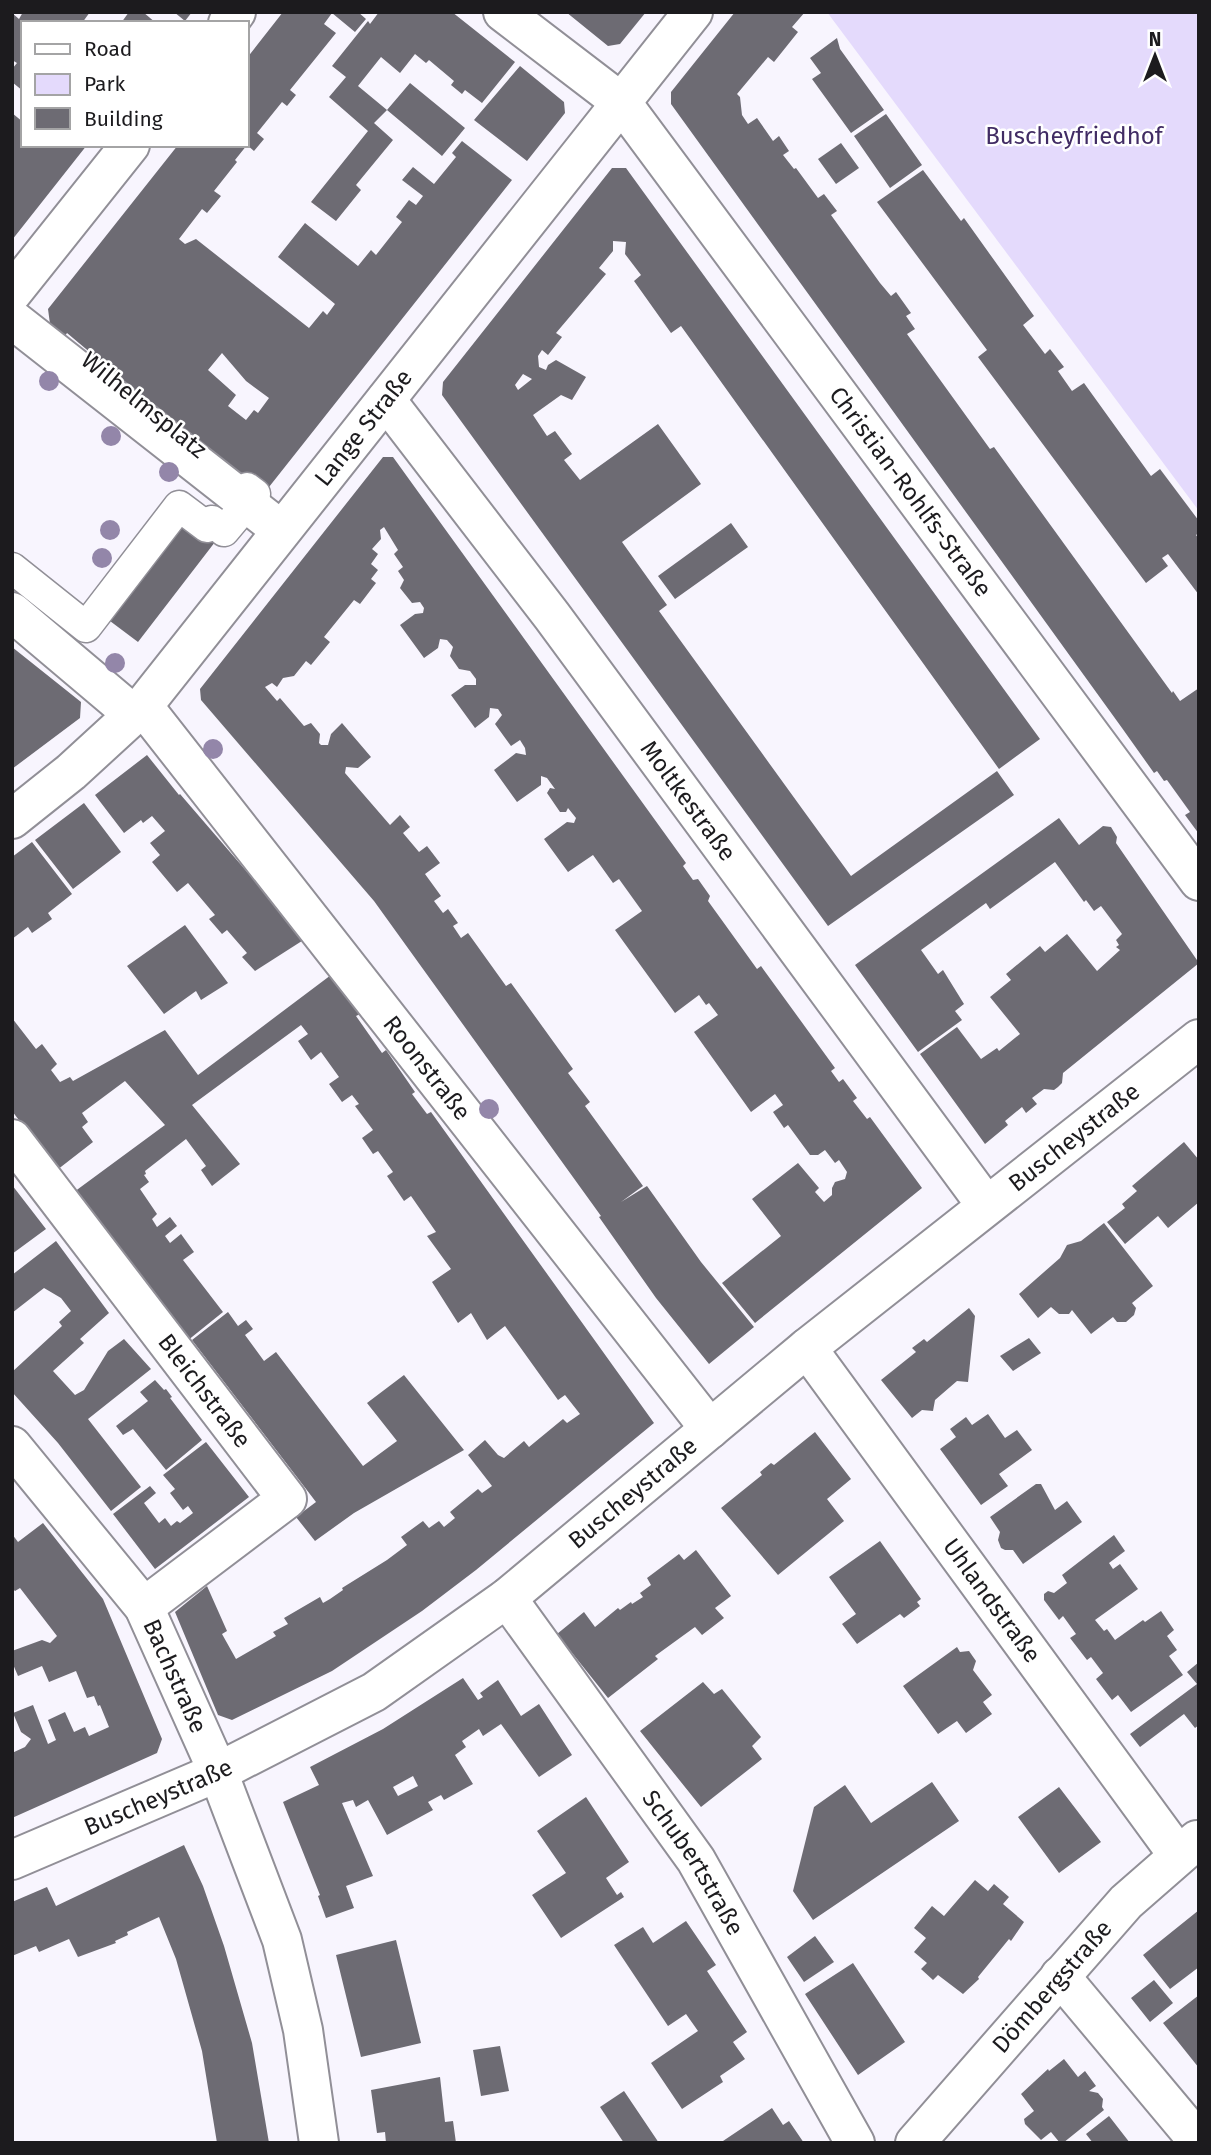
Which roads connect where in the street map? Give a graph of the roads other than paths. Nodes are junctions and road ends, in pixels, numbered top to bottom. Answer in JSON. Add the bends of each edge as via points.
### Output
{"nodes":[{"id":1,"x":503,"y":12,"type":"edge"},
{"id":2,"x":693,"y":12,"type":"edge"},
{"id":3,"x":622,"y":103,"type":"junction"},
{"id":4,"x":128,"y":147,"type":"edge"},
{"id":5,"x":12,"y":293,"type":"edge"},
{"id":6,"x":17,"y":332,"type":"edge"},
{"id":7,"x":386,"y":400,"type":"junction"},
{"id":8,"x":247,"y":504,"type":"junction"},
{"id":9,"x":281,"y":530,"type":"junction"},
{"id":10,"x":12,"y":568,"type":"edge"},
{"id":11,"x":12,"y":612,"type":"edge"},
{"id":12,"x":128,"y":705,"type":"junction"},
{"id":13,"x":12,"y":819,"type":"edge"},
{"id":14,"x":1199,"y":881,"type":"edge"},
{"id":15,"x":1199,"y":1039,"type":"edge"},
{"id":16,"x":12,"y":1139,"type":"edge"},
{"id":17,"x":985,"y":1205,"type":"junction"},
{"id":18,"x":807,"y":1348,"type":"junction"},
{"id":19,"x":710,"y":1429,"type":"junction"},
{"id":20,"x":12,"y":1446,"type":"edge"},
{"id":21,"x":507,"y":1598,"type":"junction"},
{"id":22,"x":144,"y":1607,"type":"junction"},
{"id":23,"x":218,"y":1772,"type":"junction"},
{"id":24,"x":1188,"y":1847,"type":"edge"},
{"id":25,"x":12,"y":1860,"type":"edge"},
{"id":26,"x":1060,"y":1976,"type":"junction"},
{"id":27,"x":1199,"y":2142,"type":"edge"},
{"id":28,"x":319,"y":2143,"type":"edge"},
{"id":29,"x":855,"y":2143,"type":"edge"},
{"id":30,"x":915,"y":2143,"type":"edge"}],
"edges":[{"from":1,"to":3,"type":"street","name":"Christian-Rohlfs-Straße"},
{"from":2,"to":3,"type":"street","name":"Lange Straße"},
{"from":3,"to":7,"type":"street","name":"Lange Straße"},
{"from":3,"to":14,"type":"street","name":"Christian-Rohlfs-Straße"},
{"from":4,"to":5,"type":"street"},
{"from":6,"to":8,"type":"street","name":"Wilhelmsplatz"},
{"from":7,"to":9,"type":"street","name":"Lange Straße"},
{"from":7,"to":17,"type":"street","name":"Moltkestraße","via":[[552,616]]},
{"from":8,"to":9,"type":"street","name":"Wilhelmsplatz"},
{"from":8,"to":10,"type":"street","via":[[225,531],[212,521],[207,527],[179,506],[86,627]]},
{"from":9,"to":12,"type":"street","name":"Lange Straße","via":[[187,652]]},
{"from":11,"to":12,"type":"street","name":"Roonstraße"},
{"from":12,"to":13,"type":"street","name":"Lange Straße","via":[[71,772]]},
{"from":12,"to":19,"type":"street","name":"Roonstraße"},
{"from":15,"to":17,"type":"street","name":"Buscheystraße"},
{"from":16,"to":22,"type":"street","name":"Bleichstraße","via":[[287,1499]]},
{"from":17,"to":18,"type":"street","name":"Buscheystraße"},
{"from":18,"to":19,"type":"street","name":"Buscheystraße"},
{"from":18,"to":24,"type":"street","name":"Uhlandstraße"},
{"from":19,"to":21,"type":"street","name":"Buscheystraße"},
{"from":20,"to":22,"type":"street","name":"Bachstraße"},
{"from":21,"to":23,"type":"street","name":"Buscheystraße","via":[[374,1692]]},
{"from":21,"to":29,"type":"street","name":"Schubertstraße","via":[[696,1860]]},
{"from":22,"to":23,"type":"street","name":"Bachstraße"},
{"from":23,"to":25,"type":"street","name":"Buscheystraße"},
{"from":23,"to":28,"type":"street","name":"Bachstraße","via":[[282,1940],[303,2030]]},
{"from":24,"to":26,"type":"street","name":"Dömbergstraße","via":[[1126,1902]]},
{"from":26,"to":27,"type":"street"},
{"from":26,"to":30,"type":"street","name":"Dömbergstraße"}]}
